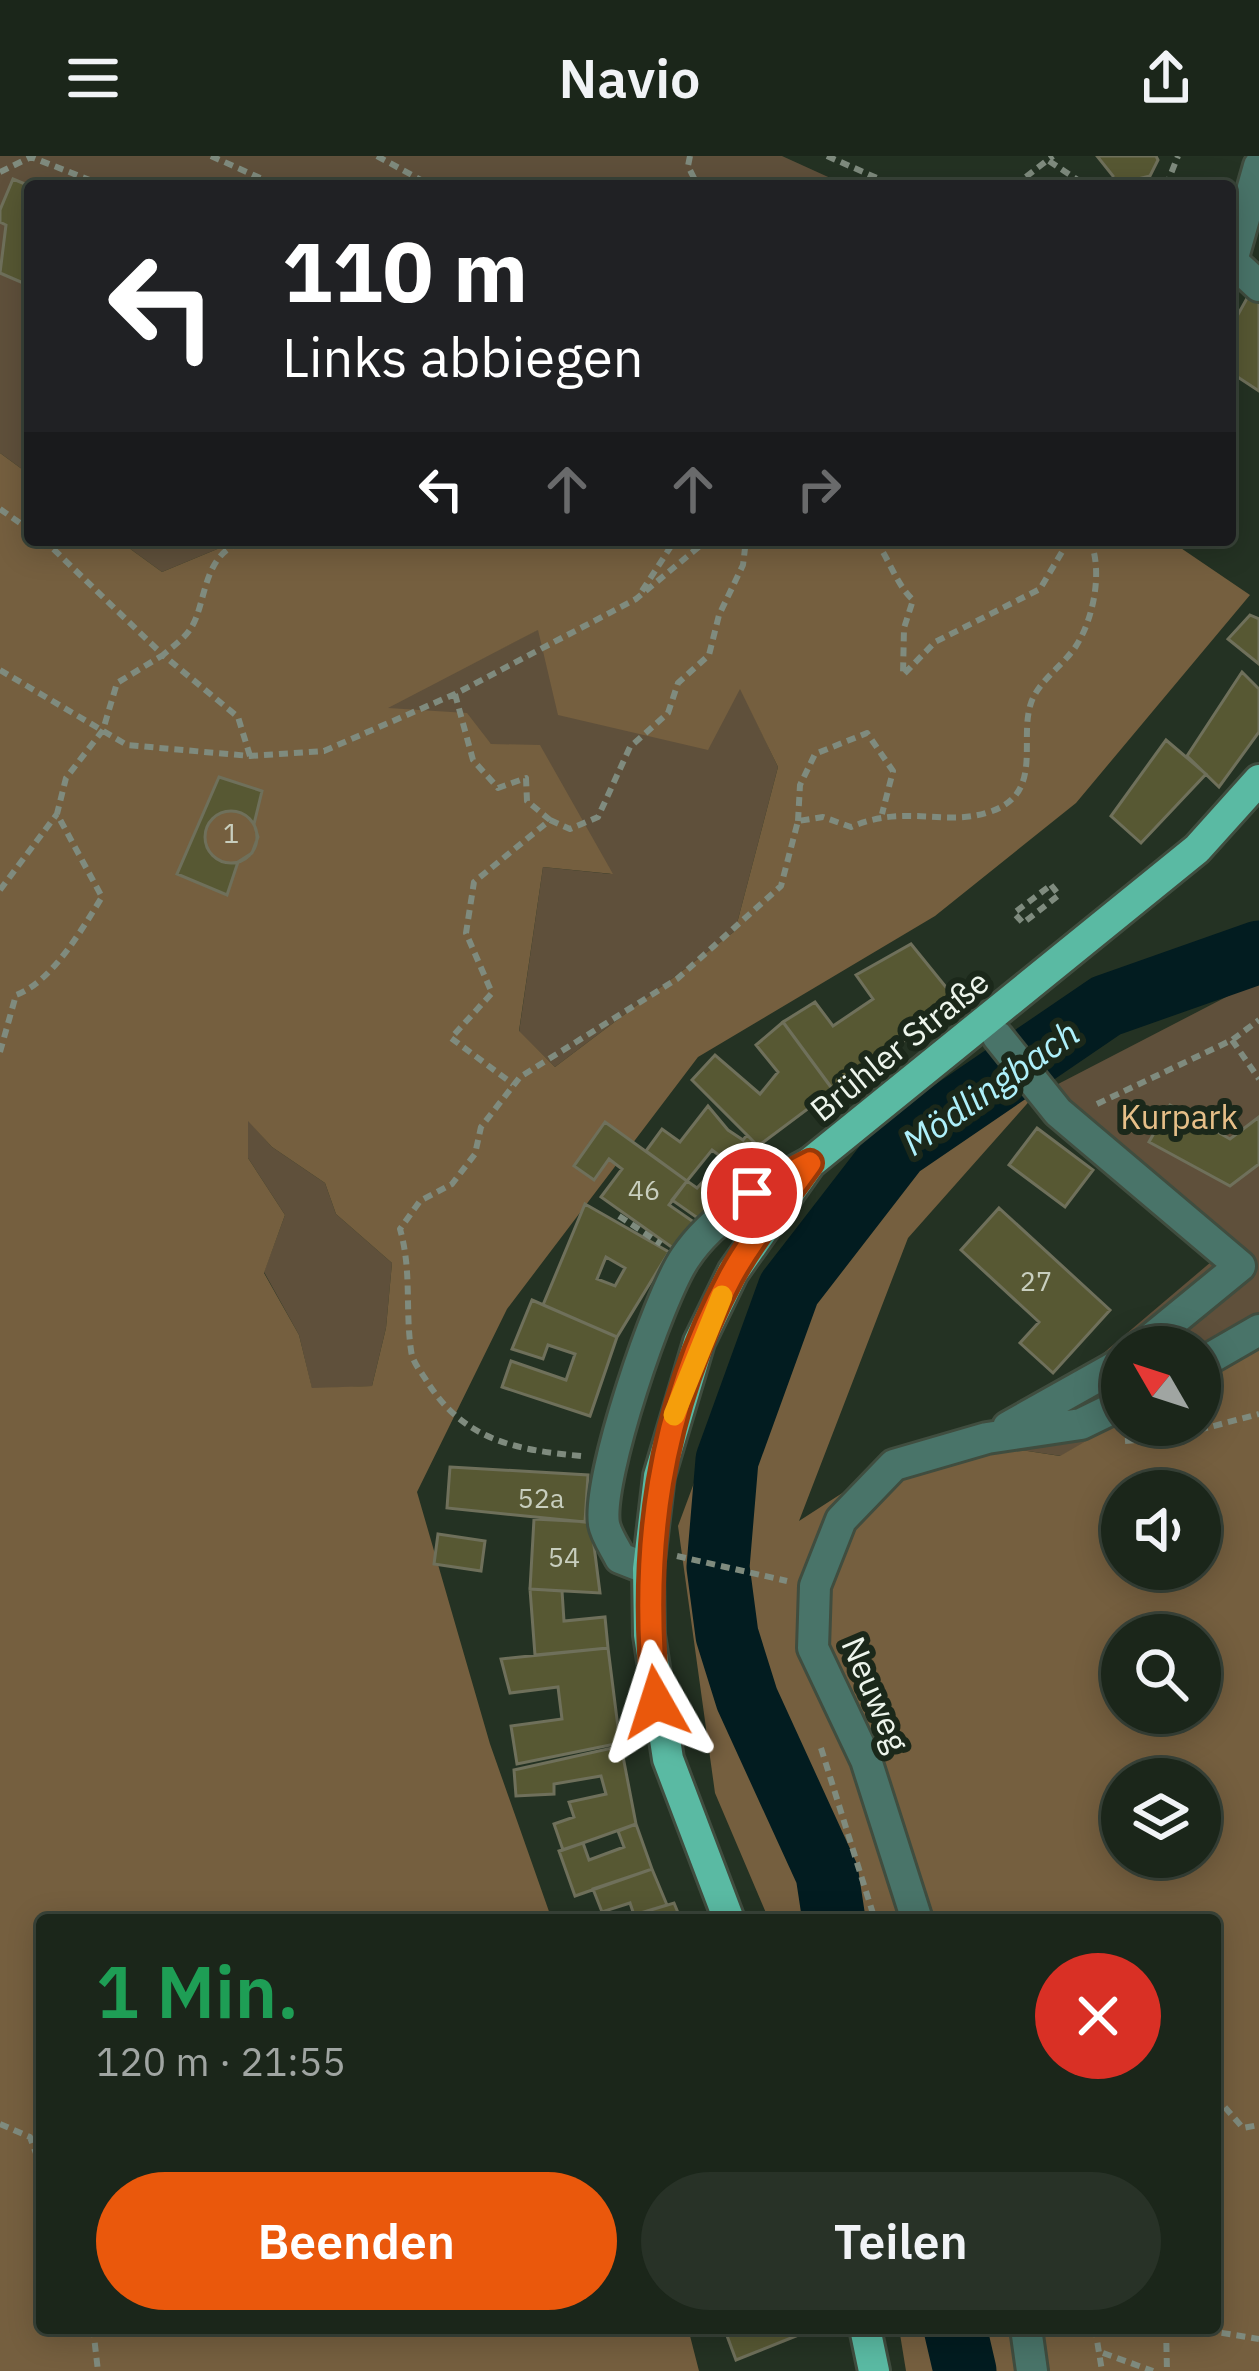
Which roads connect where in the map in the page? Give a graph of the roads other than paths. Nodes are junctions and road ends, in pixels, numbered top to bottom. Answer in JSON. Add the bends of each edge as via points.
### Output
{"nodes":[{"id":1,"x":1259,"y":166,"type":"edge"},
{"id":2,"x":1236,"y":246,"type":"edge"},
{"id":3,"x":1236,"y":264,"type":"edge"},
{"id":4,"x":1259,"y":286,"type":"edge"},
{"id":5,"x":1259,"y":780,"type":"edge"},
{"id":6,"x":998,"y":1037,"type":"dead end"},
{"id":7,"x":810,"y":1163,"type":"junction"},
{"id":8,"x":1167,"y":1326,"type":"edge"},
{"id":9,"x":1259,"y":1330,"type":"edge"},
{"id":10,"x":1221,"y":1352,"type":"edge"},
{"id":11,"x":1101,"y":1375,"type":"edge"},
{"id":12,"x":1101,"y":1414,"type":"edge"},
{"id":13,"x":987,"y":1438,"type":"junction"},
{"id":14,"x":661,"y":1562,"type":"junction"},
{"id":15,"x":727,"y":1914,"type":"edge"},
{"id":16,"x":915,"y":1914,"type":"edge"},
{"id":17,"x":866,"y":2334,"type":"edge"},
{"id":18,"x":1027,"y":2334,"type":"edge"},
{"id":19,"x":874,"y":2371,"type":"edge"},
{"id":20,"x":1032,"y":2371,"type":"edge"}],
"edges":[{"from":1,"to":2,"type":"street"},
{"from":3,"to":4,"type":"street"},
{"from":5,"to":7,"type":"main road","name":"Brühler Straße","via":[[1197,849]]},
{"from":6,"to":8,"type":"street","via":[[1058,1112],[1240,1265]]},
{"from":7,"to":14,"type":"main road","name":"Brühler Straße","via":[[733,1272],[699,1342],[659,1476]]},
{"from":7,"to":14,"type":"street","via":[[752,1193],[684,1259],[654,1327],[614,1459],[604,1523],[620,1558]]},
{"from":9,"to":10,"type":"street"},
{"from":11,"to":13,"type":"street"},
{"from":12,"to":13,"type":"street","name":"Neuweg"},
{"from":13,"to":16,"type":"street","name":"Neuweg","via":[[894,1465],[841,1520],[814,1586],[813,1648],[866,1760]]},
{"from":14,"to":15,"type":"main road","name":"Brühler Straße","via":[[649,1635],[668,1760]]},
{"from":17,"to":19,"type":"main road"},
{"from":18,"to":20,"type":"street"}]}
